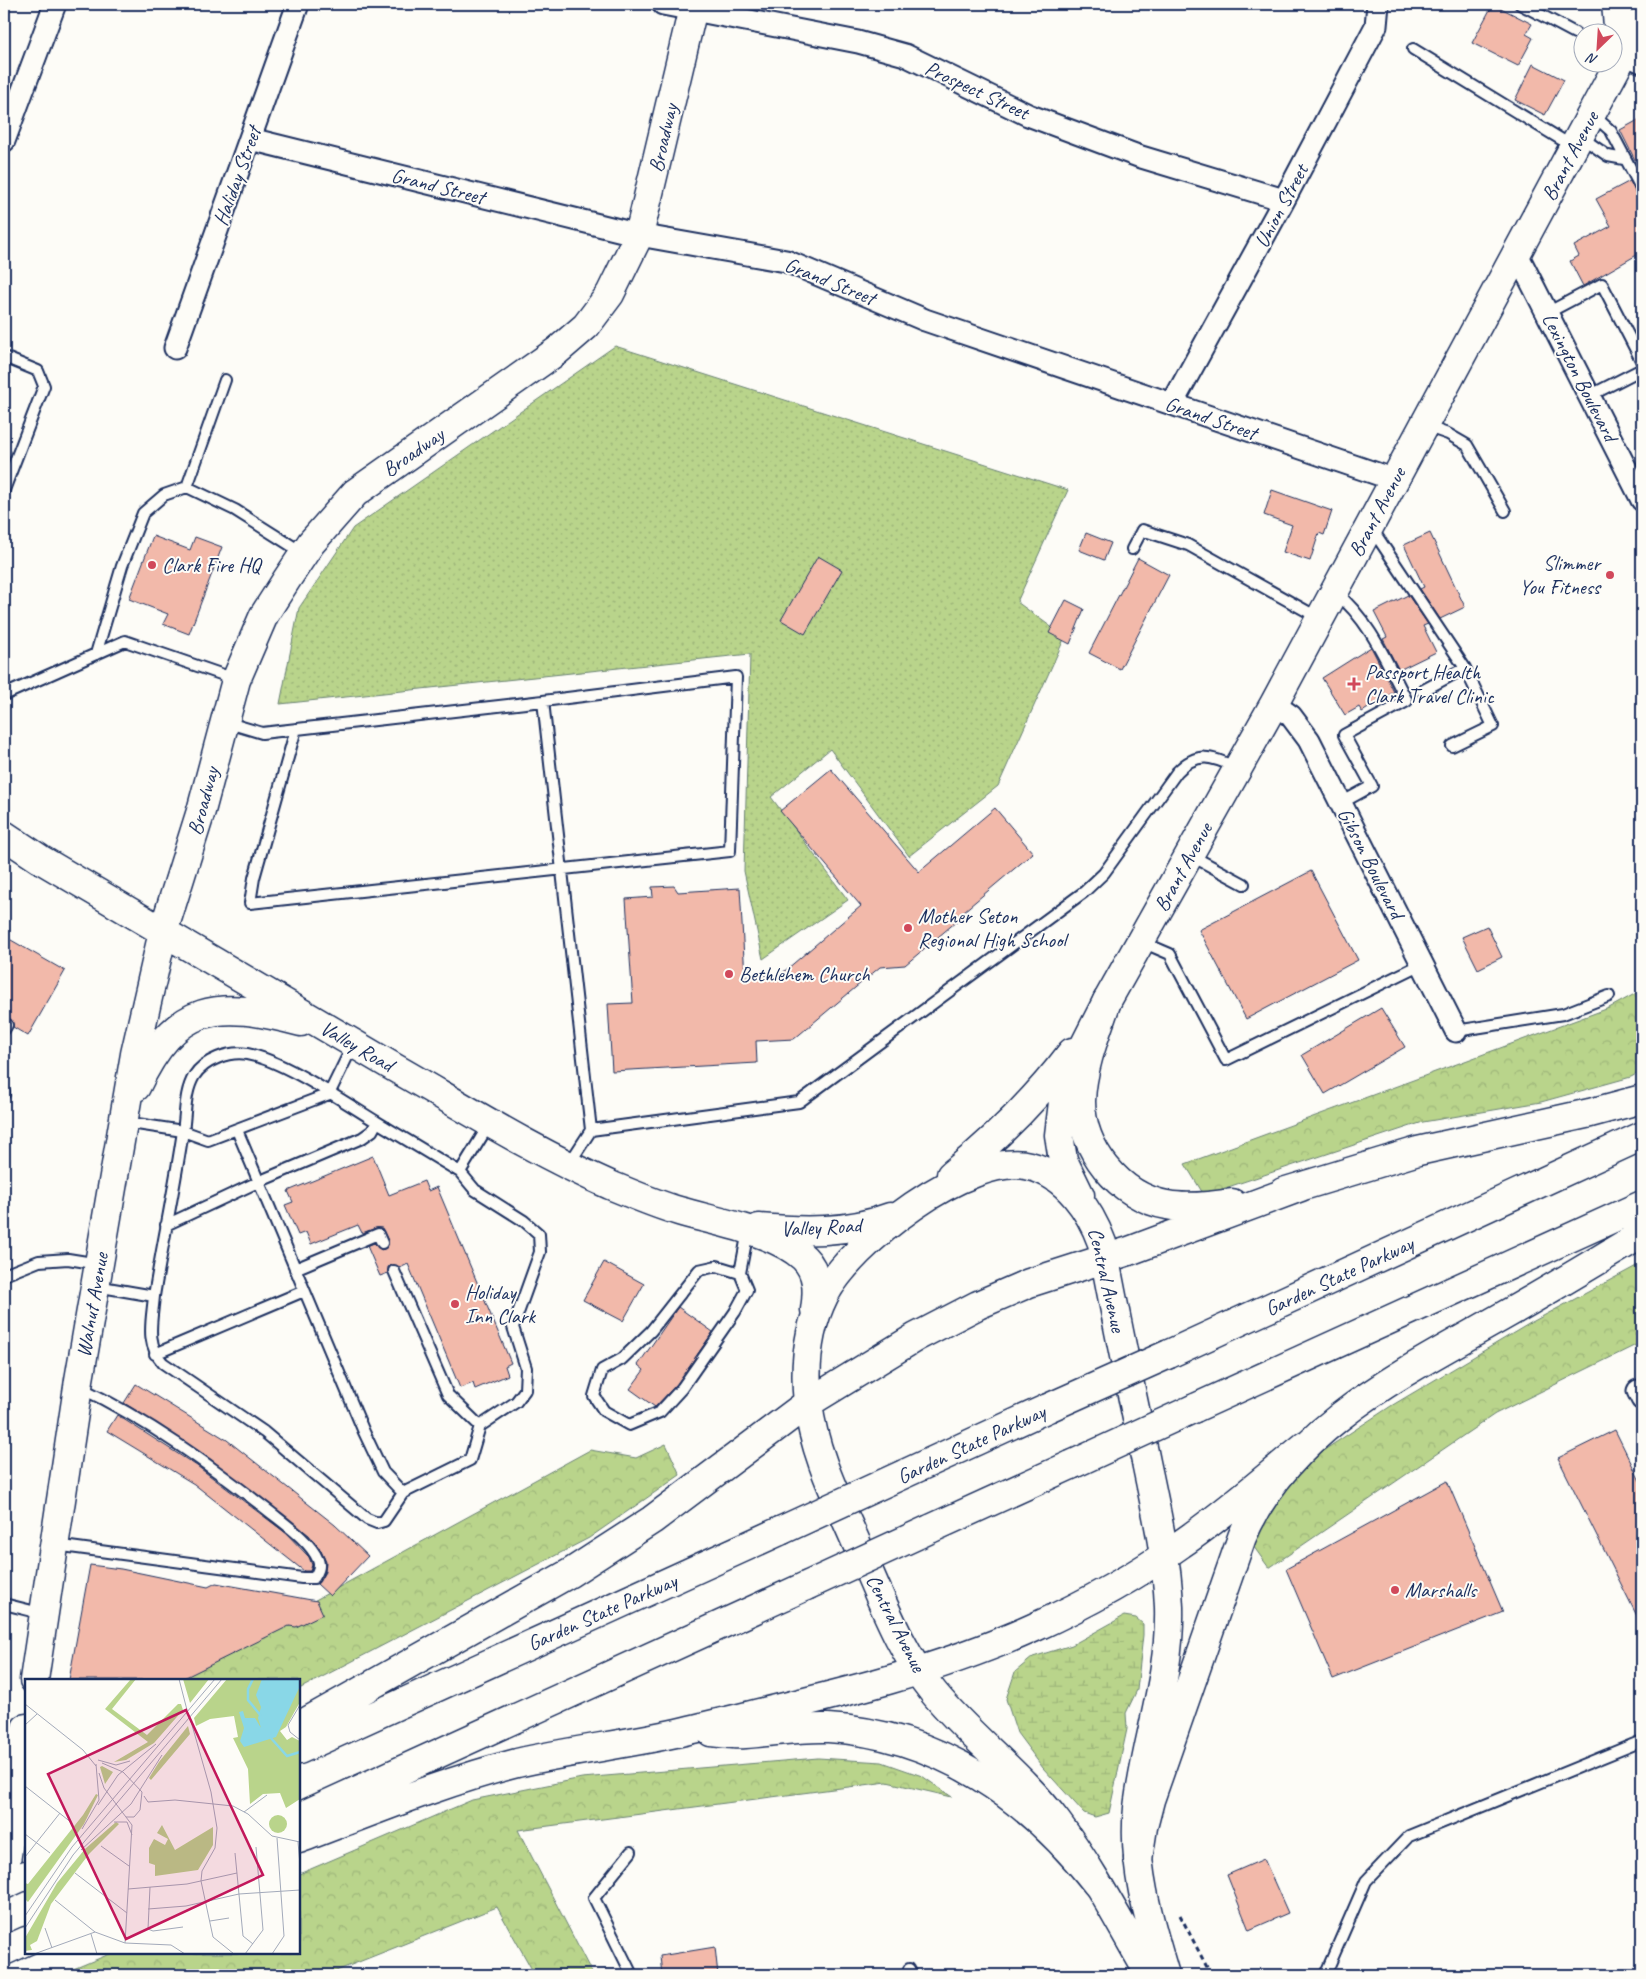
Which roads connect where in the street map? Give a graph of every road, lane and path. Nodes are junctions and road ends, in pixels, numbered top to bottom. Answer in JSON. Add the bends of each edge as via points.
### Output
{"nodes":[{"id":1,"x":56,"y":4,"type":"edge"},
{"id":2,"x":298,"y":4,"type":"edge"},
{"id":3,"x":663,"y":4,"type":"edge"},
{"id":4,"x":1378,"y":4,"type":"edge"},
{"id":5,"x":1520,"y":4,"type":"edge"},
{"id":6,"x":1616,"y":4,"type":"edge"},
{"id":7,"x":694,"y":7,"type":"edge"},
{"id":8,"x":1642,"y":20,"type":"edge"},
{"id":9,"x":1574,"y":32,"type":"edge"},
{"id":10,"x":1413,"y":49,"type":"dead end"},
{"id":11,"x":1632,"y":63,"type":"edge"},
{"id":12,"x":1583,"y":133,"type":"junction"},
{"id":13,"x":250,"y":139,"type":"junction"},
{"id":14,"x":4,"y":141,"type":"edge"},
{"id":15,"x":1624,"y":159,"type":"junction"},
{"id":16,"x":1642,"y":190,"type":"edge"},
{"id":17,"x":1284,"y":200,"type":"junction"},
{"id":18,"x":639,"y":235,"type":"junction"},
{"id":19,"x":1516,"y":254,"type":"junction"},
{"id":20,"x":1547,"y":313,"type":"junction"},
{"id":21,"x":175,"y":348,"type":"dead end"},
{"id":22,"x":4,"y":357,"type":"edge"},
{"id":23,"x":1642,"y":362,"type":"edge"},
{"id":24,"x":1642,"y":369,"type":"edge"},
{"id":25,"x":225,"y":380,"type":"dead end"},
{"id":26,"x":1589,"y":396,"type":"junction"},
{"id":27,"x":1172,"y":404,"type":"junction"},
{"id":28,"x":1424,"y":426,"type":"junction"},
{"id":29,"x":1395,"y":480,"type":"junction"},
{"id":30,"x":187,"y":487,"type":"junction"},
{"id":31,"x":4,"y":490,"type":"edge"},
{"id":32,"x":1642,"y":500,"type":"edge"},
{"id":33,"x":1505,"y":510,"type":"dead end"},
{"id":34,"x":1370,"y":526,"type":"junction"},
{"id":35,"x":1132,"y":549,"type":"dead end"},
{"id":36,"x":304,"y":554,"type":"junction"},
{"id":37,"x":1334,"y":592,"type":"junction"},
{"id":38,"x":1320,"y":618,"type":"junction"},
{"id":39,"x":96,"y":654,"type":"junction"},
{"id":40,"x":1465,"y":668,"type":"junction"},
{"id":41,"x":236,"y":680,"type":"junction"},
{"id":42,"x":1422,"y":691,"type":"dead end"},
{"id":43,"x":4,"y":695,"type":"edge"},
{"id":44,"x":543,"y":700,"type":"junction"},
{"id":45,"x":1274,"y":704,"type":"junction"},
{"id":46,"x":224,"y":721,"type":"junction"},
{"id":47,"x":296,"y":729,"type":"junction"},
{"id":48,"x":1452,"y":746,"type":"dead end"},
{"id":49,"x":1238,"y":768,"type":"junction"},
{"id":50,"x":1341,"y":803,"type":"junction"},
{"id":51,"x":4,"y":835,"type":"edge"},
{"id":52,"x":1189,"y":855,"type":"junction"},
{"id":53,"x":562,"y":869,"type":"junction"},
{"id":54,"x":1244,"y":884,"type":"dead end"},
{"id":55,"x":163,"y":932,"type":"junction"},
{"id":56,"x":1141,"y":942,"type":"junction"},
{"id":57,"x":1422,"y":964,"type":"junction"},
{"id":58,"x":1609,"y":996,"type":"dead end"},
{"id":59,"x":1107,"y":1001,"type":"junction"},
{"id":60,"x":1456,"y":1031,"type":"joint"},
{"id":61,"x":345,"y":1039,"type":"junction"},
{"id":62,"x":329,"y":1094,"type":"junction"},
{"id":63,"x":1642,"y":1099,"type":"edge"},
{"id":64,"x":123,"y":1122,"type":"junction"},
{"id":65,"x":378,"y":1122,"type":"junction"},
{"id":66,"x":490,"y":1122,"type":"junction"},
{"id":67,"x":236,"y":1130,"type":"junction"},
{"id":68,"x":591,"y":1130,"type":"junction"},
{"id":69,"x":183,"y":1132,"type":"junction"},
{"id":70,"x":1642,"y":1136,"type":"edge"},
{"id":71,"x":569,"y":1164,"type":"junction"},
{"id":72,"x":460,"y":1172,"type":"junction"},
{"id":73,"x":258,"y":1182,"type":"junction"},
{"id":74,"x":1301,"y":1187,"type":"junction"},
{"id":75,"x":1642,"y":1205,"type":"edge"},
{"id":76,"x":913,"y":1206,"type":"junction"},
{"id":77,"x":1089,"y":1212,"type":"junction"},
{"id":78,"x":166,"y":1225,"type":"junction"},
{"id":79,"x":737,"y":1228,"type":"junction"},
{"id":80,"x":1642,"y":1234,"type":"edge"},
{"id":81,"x":382,"y":1243,"type":"dead end"},
{"id":82,"x":1105,"y":1259,"type":"junction"},
{"id":83,"x":295,"y":1269,"type":"junction"},
{"id":84,"x":394,"y":1271,"type":"dead end"},
{"id":85,"x":740,"y":1274,"type":"junction"},
{"id":86,"x":4,"y":1275,"type":"edge"},
{"id":87,"x":98,"y":1275,"type":"junction"},
{"id":88,"x":304,"y":1290,"type":"junction"},
{"id":89,"x":154,"y":1296,"type":"junction"},
{"id":90,"x":813,"y":1324,"type":"junction"},
{"id":91,"x":155,"y":1354,"type":"junction"},
{"id":92,"x":78,"y":1387,"type":"junction"},
{"id":93,"x":808,"y":1403,"type":"junction"},
{"id":94,"x":480,"y":1426,"type":"junction"},
{"id":95,"x":1306,"y":1445,"type":"junction"},
{"id":96,"x":403,"y":1493,"type":"junction"},
{"id":97,"x":54,"y":1545,"type":"junction"},
{"id":98,"x":1164,"y":1556,"type":"junction"},
{"id":99,"x":4,"y":1604,"type":"edge"},
{"id":100,"x":44,"y":1614,"type":"junction"},
{"id":101,"x":919,"y":1672,"type":"junction"},
{"id":102,"x":34,"y":1679,"type":"edge"},
{"id":103,"x":300,"y":1725,"type":"edge"},
{"id":104,"x":685,"y":1731,"type":"junction"},
{"id":105,"x":1642,"y":1741,"type":"edge"},
{"id":106,"x":18,"y":1743,"type":"edge"},
{"id":107,"x":300,"y":1750,"type":"edge"},
{"id":108,"x":300,"y":1817,"type":"edge"},
{"id":109,"x":300,"y":1839,"type":"edge"},
{"id":110,"x":631,"y":1852,"type":"dead end"},
{"id":111,"x":1138,"y":1858,"type":"junction"},
{"id":112,"x":4,"y":1875,"type":"edge"},
{"id":113,"x":25,"y":1875,"type":"edge"},
{"id":114,"x":1096,"y":1884,"type":"junction"},
{"id":115,"x":4,"y":1885,"type":"edge"},
{"id":116,"x":1180,"y":1916,"type":"dead end"},
{"id":117,"x":25,"y":1942,"type":"edge"},
{"id":118,"x":4,"y":1952,"type":"edge"},
{"id":119,"x":632,"y":1975,"type":"edge"},
{"id":120,"x":1150,"y":1975,"type":"edge"},
{"id":121,"x":1165,"y":1975,"type":"edge"},
{"id":122,"x":1211,"y":1975,"type":"edge"},
{"id":123,"x":1325,"y":1975,"type":"edge"}],
"edges":[{"from":1,"to":14,"type":"street"},
{"from":2,"to":13,"type":"street","name":"Haliday Street"},
{"from":3,"to":7,"type":"street","name":"Prospect Street"},
{"from":4,"to":17,"type":"street","name":"Union Street","via":[[1376,26]]},
{"from":5,"to":9,"type":"lane"},
{"from":6,"to":11,"type":"main road"},
{"from":7,"to":17,"type":"street","name":"Prospect Street","via":[[905,55],[1028,115],[1138,156]]},
{"from":7,"to":18,"type":"main road","name":"Broadway"},
{"from":8,"to":11,"type":"main road","name":"Brant Avenue"},
{"from":10,"to":12,"type":"lane"},
{"from":11,"to":12,"type":"main road","name":"Brant Avenue"},
{"from":12,"to":15,"type":"lane","via":[[1608,156]]},
{"from":12,"to":15,"type":"lane","via":[[1611,131]]},
{"from":12,"to":19,"type":"main road","name":"Brant Avenue"},
{"from":13,"to":18,"type":"street","name":"Grand Street"},
{"from":13,"to":21,"type":"street","name":"Haliday Street"},
{"from":15,"to":16,"type":"lane"},
{"from":17,"to":27,"type":"street","name":"Union Street"},
{"from":18,"to":27,"type":"street","name":"Grand Street","via":[[786,261],[924,320]]},
{"from":18,"to":36,"type":"main road","name":"Broadway","via":[[610,294],[586,326],[558,351],[355,493]]},
{"from":19,"to":20,"type":"street","name":"Lexington Boulevard"},
{"from":19,"to":28,"type":"main road","name":"Brant Avenue"},
{"from":20,"to":23,"type":"lane","via":[[1602,284]]},
{"from":20,"to":26,"type":"street","name":"Lexington Boulevard"},
{"from":22,"to":31,"type":"lane","via":[[38,371],[44,386]]},
{"from":24,"to":26,"type":"lane"},
{"from":25,"to":30,"type":"lane"},
{"from":26,"to":32,"type":"street","name":"Lexington Boulevard"},
{"from":27,"to":29,"type":"street","name":"Grand Street"},
{"from":28,"to":29,"type":"main road","name":"Brant Avenue"},
{"from":28,"to":33,"type":"lane","via":[[1467,445]]},
{"from":29,"to":34,"type":"main road","name":"Brant Avenue"},
{"from":30,"to":36,"type":"lane","via":[[235,510]]},
{"from":30,"to":39,"type":"lane","via":[[164,495],[143,513],[122,566]]},
{"from":34,"to":37,"type":"main road","name":"Brant Avenue"},
{"from":34,"to":40,"type":"lane"},
{"from":35,"to":38,"type":"lane","via":[[1142,530],[1188,545]]},
{"from":36,"to":41,"type":"main road","name":"Broadway","via":[[264,615]]},
{"from":37,"to":38,"type":"main road","name":"Brant Avenue"},
{"from":37,"to":50,"type":"lane","via":[[1350,604],[1370,631],[1407,701],[1344,735],[1372,786]]},
{"from":38,"to":45,"type":"main road","name":"Brant Avenue"},
{"from":39,"to":41,"type":"lane","via":[[125,641]]},
{"from":39,"to":43,"type":"lane"},
{"from":40,"to":42,"type":"lane"},
{"from":40,"to":48,"type":"lane","via":[[1493,726]]},
{"from":41,"to":46,"type":"main road","name":"Broadway"},
{"from":44,"to":47,"type":"lane"},
{"from":44,"to":53,"type":"lane"},
{"from":44,"to":53,"type":"lane","via":[[736,677],[730,851]]},
{"from":45,"to":49,"type":"main road","name":"Brant Avenue"},
{"from":45,"to":50,"type":"street","name":"Gibson Boulevard","via":[[1291,716],[1304,732]]},
{"from":46,"to":47,"type":"lane","via":[[262,733]]},
{"from":46,"to":55,"type":"main road","name":"Broadway","via":[[202,811]]},
{"from":47,"to":53,"type":"lane","via":[[254,878],[250,903]]},
{"from":49,"to":52,"type":"main road","name":"Brant Avenue"},
{"from":49,"to":68,"type":"lane","via":[[1210,758],[1187,762],[1104,872],[1084,892],[799,1102]]},
{"from":50,"to":57,"type":"street","name":"Gibson Boulevard"},
{"from":51,"to":55,"type":"main road","name":"Valley Road"},
{"from":52,"to":54,"type":"lane"},
{"from":52,"to":56,"type":"main road","name":"Brant Avenue"},
{"from":53,"to":68,"type":"lane"},
{"from":55,"to":61,"type":"main road","name":"Valley Road"},
{"from":55,"to":64,"type":"main road","name":"Walnut Avenue"},
{"from":56,"to":57,"type":"lane","via":[[1170,954],[1226,1060]]},
{"from":56,"to":59,"type":"main road","name":"Brant Avenue"},
{"from":57,"to":60,"type":"street","name":"Gibson Boulevard"},
{"from":58,"to":60,"type":"lane","via":[[1563,1014]]},
{"from":59,"to":74,"type":"main road","via":[[1084,1076],[1082,1109],[1090,1142],[1110,1173],[1139,1195],[1157,1203],[1176,1206],[1243,1201]]},
{"from":59,"to":76,"type":"main road","name":"Brant Avenue","via":[[1070,1054],[1030,1102],[973,1157]]},
{"from":59,"to":77,"type":"main road","name":"Brant Avenue","via":[[1069,1080],[1059,1121],[1063,1160]]},
{"from":61,"to":62,"type":"lane"},
{"from":61,"to":64,"type":"main road","via":[[298,1022],[250,1012],[215,1010],[198,1015],[174,1032],[150,1062]]},
{"from":61,"to":66,"type":"main road","name":"Valley Road"},
{"from":62,"to":65,"type":"lane"},
{"from":62,"to":67,"type":"lane"},
{"from":62,"to":69,"type":"lane","via":[[270,1061],[246,1054],[227,1054],[210,1062],[195,1075],[187,1091]]},
{"from":63,"to":74,"type":"main road","via":[[1418,1151]]},
{"from":64,"to":69,"type":"lane"},
{"from":64,"to":87,"type":"main road","name":"Walnut Avenue"},
{"from":65,"to":72,"type":"lane"},
{"from":65,"to":73,"type":"lane","via":[[362,1138]]},
{"from":66,"to":71,"type":"main road","name":"Valley Road"},
{"from":66,"to":72,"type":"lane"},
{"from":67,"to":69,"type":"lane","via":[[208,1140]]},
{"from":67,"to":73,"type":"lane"},
{"from":68,"to":71,"type":"lane"},
{"from":69,"to":78,"type":"lane"},
{"from":70,"to":107,"type":"main road","name":"Garden State Parkway","bridge":true},
{"from":71,"to":79,"type":"main road","name":"Valley Road","via":[[636,1196]]},
{"from":72,"to":94,"type":"lane","via":[[475,1190],[539,1234],[540,1252],[513,1327],[526,1368],[525,1390],[516,1402]]},
{"from":73,"to":78,"type":"lane"},
{"from":73,"to":83,"type":"lane"},
{"from":74,"to":82,"type":"main road"},
{"from":75,"to":108,"type":"main road","bridge":true},
{"from":76,"to":77,"type":"main road","name":"Central Avenue","via":[[984,1170],[1020,1165],[1040,1170],[1059,1181]]},
{"from":76,"to":79,"type":"main road","name":"Valley Road","via":[[882,1220],[842,1230]]},
{"from":76,"to":90,"type":"main road","name":"Central Avenue","via":[[864,1245],[842,1268],[825,1294]]},
{"from":77,"to":82,"type":"main road","name":"Central Avenue"},
{"from":78,"to":89,"type":"lane"},
{"from":79,"to":85,"type":"lane"},
{"from":79,"to":90,"type":"main road","name":"Valley Road","via":[[794,1251],[810,1266],[817,1289]]},
{"from":80,"to":95,"type":"main road","via":[[1427,1358],[1364,1400]]},
{"from":81,"to":83,"type":"lane","via":[[378,1234]]},
{"from":82,"to":93,"type":"main road","via":[[1056,1274],[978,1305],[916,1337]]},
{"from":82,"to":98,"type":"main road","name":"Central Avenue"},
{"from":83,"to":88,"type":"lane"},
{"from":84,"to":94,"type":"lane","via":[[448,1395]]},
{"from":85,"to":85,"type":"lane","via":[[747,1290],[735,1312],[682,1388],[660,1412],[629,1425],[604,1411],[594,1396],[602,1370],[622,1359],[651,1331],[699,1270],[717,1266]]},
{"from":86,"to":87,"type":"lane","via":[[39,1261],[68,1259]]},
{"from":87,"to":89,"type":"lane"},
{"from":87,"to":92,"type":"main road","name":"Walnut Avenue"},
{"from":88,"to":91,"type":"lane"},
{"from":88,"to":96,"type":"lane","via":[[383,1472]]},
{"from":89,"to":91,"type":"lane","via":[[150,1340]]},
{"from":90,"to":93,"type":"main road","name":"Central Avenue","via":[[807,1355]]},
{"from":91,"to":96,"type":"lane","via":[[171,1371],[264,1432],[367,1519],[377,1523],[384,1521]]},
{"from":92,"to":97,"type":"main road","name":"Walnut Avenue"},
{"from":92,"to":97,"type":"lane","via":[[112,1403],[216,1469],[300,1536],[318,1561],[319,1568],[314,1578]]},
{"from":93,"to":101,"type":"main road","name":"Central Avenue","via":[[823,1465],[887,1613]]},
{"from":93,"to":103,"type":"main road","via":[[666,1510],[570,1573]]},
{"from":94,"to":96,"type":"lane","via":[[470,1460]]},
{"from":95,"to":98,"type":"main road"},
{"from":95,"to":111,"type":"main road","via":[[1270,1486],[1242,1537],[1150,1800]]},
{"from":97,"to":100,"type":"main road","name":"Walnut Avenue"},
{"from":98,"to":101,"type":"main road","via":[[1036,1627]]},
{"from":98,"to":111,"type":"main road","name":"Central Avenue","via":[[1168,1650],[1142,1787],[1137,1824]]},
{"from":99,"to":100,"type":"lane"},
{"from":100,"to":102,"type":"main road","name":"Walnut Avenue"},
{"from":101,"to":104,"type":"main road"},
{"from":101,"to":114,"type":"main road","name":"Central Avenue","via":[[946,1707],[1035,1795],[1059,1825]]},
{"from":104,"to":109,"type":"main road","via":[[501,1768]]},
{"from":104,"to":114,"type":"main road","via":[[743,1734],[826,1728],[882,1734],[913,1743],[960,1764],[1008,1795],[1056,1836]]},
{"from":105,"to":123,"type":"lane","via":[[1409,1836],[1366,1880]]},
{"from":106,"to":112,"type":"main road"},
{"from":110,"to":119,"type":"lane","via":[[594,1898]]},
{"from":111,"to":121,"type":"main road","name":"Central Avenue","via":[[1147,1912]]},
{"from":113,"to":115,"type":"main road"},
{"from":114,"to":120,"type":"main road","name":"Central Avenue"},
{"from":116,"to":122,"type":"path"},
{"from":117,"to":118,"type":"main road"}]}
